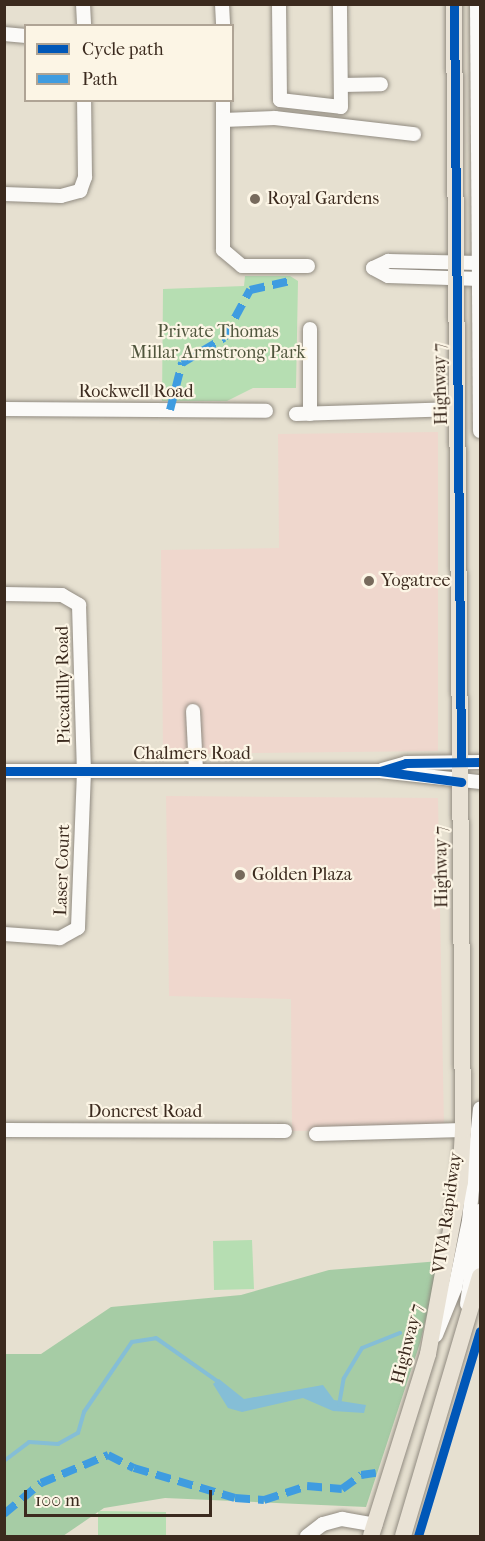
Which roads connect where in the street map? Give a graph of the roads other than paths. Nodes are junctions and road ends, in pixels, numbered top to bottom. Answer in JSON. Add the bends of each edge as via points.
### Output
{"nodes":[{"id":1,"x":83,"y":4,"type":"edge"},
{"id":2,"x":222,"y":4,"type":"edge"},
{"id":3,"x":279,"y":4,"type":"edge"},
{"id":4,"x":340,"y":4,"type":"edge"},
{"id":5,"x":454,"y":4,"type":"edge"},
{"id":6,"x":477,"y":4,"type":"edge"},
{"id":7,"x":84,"y":24,"type":"edge"},
{"id":8,"x":223,"y":24,"type":"edge"},
{"id":9,"x":4,"y":34,"type":"edge"},
{"id":10,"x":24,"y":36,"type":"edge"},
{"id":11,"x":381,"y":84,"type":"dead end"},
{"id":12,"x":342,"y":85,"type":"junction"},
{"id":13,"x":84,"y":102,"type":"edge"},
{"id":14,"x":223,"y":102,"type":"edge"},
{"id":15,"x":223,"y":120,"type":"junction"},
{"id":16,"x":414,"y":134,"type":"dead end"},
{"id":17,"x":4,"y":194,"type":"edge"},
{"id":18,"x":480,"y":262,"type":"edge"},
{"id":19,"x":308,"y":266,"type":"dead end"},
{"id":20,"x":456,"y":269,"type":"junction"},
{"id":21,"x":480,"y":279,"type":"edge"},
{"id":22,"x":310,"y":329,"type":"dead end"},
{"id":23,"x":458,"y":409,"type":"junction"},
{"id":24,"x":4,"y":410,"type":"edge"},
{"id":25,"x":266,"y":411,"type":"dead end"},
{"id":26,"x":480,"y":431,"type":"edge"},
{"id":27,"x":4,"y":594,"type":"edge"},
{"id":28,"x":193,"y":711,"type":"dead end"},
{"id":29,"x":461,"y":762,"type":"junction"},
{"id":30,"x":480,"y":762,"type":"edge"},
{"id":31,"x":4,"y":771,"type":"edge"},
{"id":32,"x":84,"y":771,"type":"junction"},
{"id":33,"x":196,"y":771,"type":"junction"},
{"id":34,"x":380,"y":771,"type":"junction"},
{"id":35,"x":461,"y":782,"type":"junction"},
{"id":36,"x":480,"y":782,"type":"edge"},
{"id":37,"x":4,"y":934,"type":"edge"},
{"id":38,"x":480,"y":1109,"type":"edge"},
{"id":39,"x":4,"y":1130,"type":"edge"},
{"id":40,"x":285,"y":1131,"type":"dead end"},
{"id":41,"x":463,"y":1131,"type":"junction"},
{"id":42,"x":316,"y":1134,"type":"dead end"},
{"id":43,"x":480,"y":1211,"type":"edge"},
{"id":44,"x":480,"y":1276,"type":"edge"},
{"id":45,"x":463,"y":1345,"type":"junction"},
{"id":46,"x":428,"y":1354,"type":"junction"},
{"id":47,"x":373,"y":1531,"type":"edge"},
{"id":48,"x":307,"y":1536,"type":"edge"},
{"id":49,"x":403,"y":1536,"type":"edge"}],
"edges":[{"from":1,"to":7,"type":"street"},
{"from":2,"to":8,"type":"street"},
{"from":3,"to":12,"type":"street","via":[[280,100],[340,107]]},
{"from":4,"to":12,"type":"street"},
{"from":5,"to":20,"type":"main road","name":"Highway 7"},
{"from":6,"to":18,"type":"street"},
{"from":9,"to":10,"type":"street"},
{"from":11,"to":12,"type":"street"},
{"from":13,"to":17,"type":"street","via":[[85,177],[80,191],[61,196]]},
{"from":14,"to":15,"type":"street"},
{"from":15,"to":16,"type":"street","via":[[275,118]]},
{"from":15,"to":19,"type":"street","via":[[223,250],[242,266]]},
{"from":18,"to":20,"type":"street"},
{"from":18,"to":21,"type":"street"},
{"from":20,"to":20,"type":"street","via":[[388,261],[373,268],[388,276]]},
{"from":20,"to":21,"type":"street"},
{"from":20,"to":23,"type":"main road","name":"Highway 7"},
{"from":21,"to":26,"type":"street"},
{"from":22,"to":23,"type":"street","via":[[303,414]]},
{"from":23,"to":29,"type":"main road","name":"Highway 7"},
{"from":24,"to":25,"type":"street","name":"Rockwell Road"},
{"from":27,"to":32,"type":"street","name":"Piccadilly Road","via":[[59,594],[79,605]]},
{"from":28,"to":33,"type":"street"},
{"from":29,"to":30,"type":"street","name":"Chalmers Road"},
{"from":29,"to":34,"type":"street","name":"Chalmers Road","via":[[406,763]]},
{"from":29,"to":35,"type":"main road","name":"Highway 7"},
{"from":31,"to":32,"type":"street","name":"Chalmers Road"},
{"from":32,"to":33,"type":"street","name":"Chalmers Road"},
{"from":32,"to":37,"type":"street","name":"Laser Court","via":[[78,928],[60,938]]},
{"from":33,"to":34,"type":"street","name":"Chalmers Road"},
{"from":34,"to":35,"type":"street","name":"Chalmers Road"},
{"from":35,"to":36,"type":"street","name":"Chalmers Road"},
{"from":35,"to":41,"type":"main road","name":"Highway 7"},
{"from":38,"to":46,"type":"street","name":"VIVA Rapidway","via":[[460,1266]]},
{"from":39,"to":40,"type":"street","name":"Doncrest Road"},
{"from":41,"to":42,"type":"street"},
{"from":41,"to":46,"type":"main road","name":"Highway 7","via":[[460,1182]]},
{"from":43,"to":45,"type":"street","name":"VIVA Rapidway"},
{"from":44,"to":45,"type":"main road"},
{"from":45,"to":49,"type":"main road"},
{"from":46,"to":47,"type":"main road","name":"Highway 7"},
{"from":47,"to":48,"type":"street","via":[[342,1520],[323,1524]]}]}
